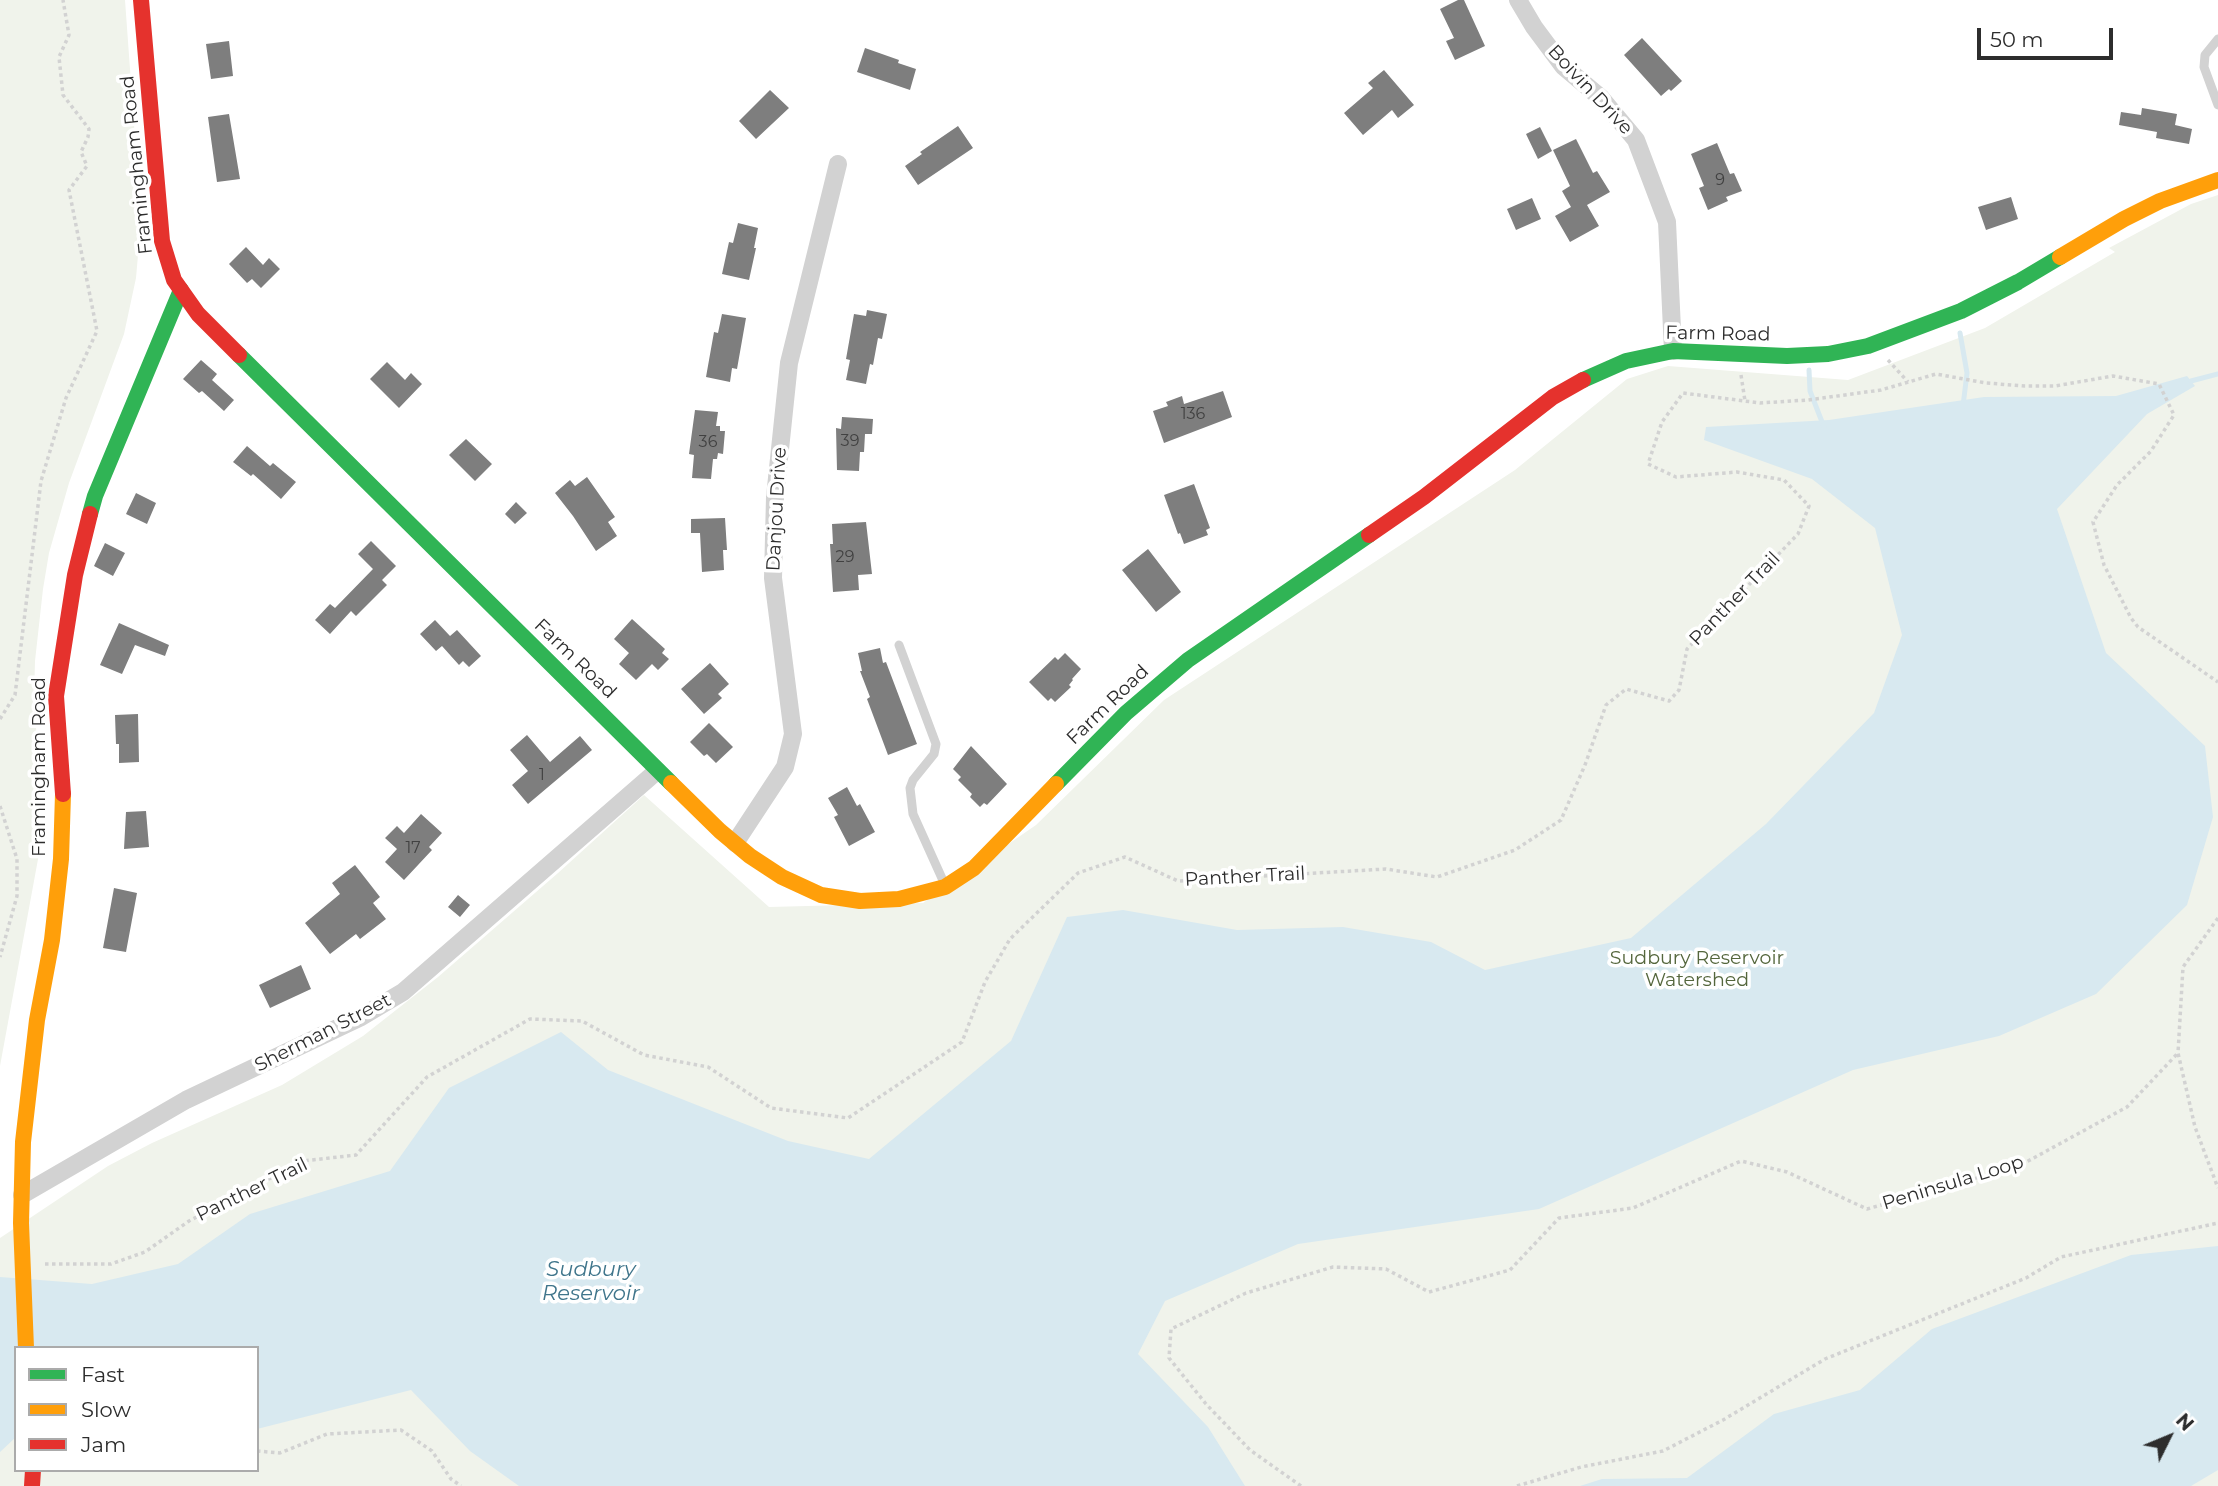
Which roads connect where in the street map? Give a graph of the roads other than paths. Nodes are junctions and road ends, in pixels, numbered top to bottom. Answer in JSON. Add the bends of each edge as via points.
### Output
{"nodes":[{"id":1,"x":141,"y":0,"type":"edge"},
{"id":2,"x":1518,"y":0,"type":"edge"},
{"id":3,"x":2218,"y":38,"type":"edge"},
{"id":4,"x":2218,"y":104,"type":"edge"},
{"id":5,"x":838,"y":164,"type":"dead end"},
{"id":6,"x":2218,"y":180,"type":"edge"},
{"id":7,"x":181,"y":290,"type":"junction"},
{"id":8,"x":1672,"y":351,"type":"junction"},
{"id":9,"x":899,"y":645,"type":"dead end"},
{"id":10,"x":657,"y":771,"type":"junction"},
{"id":11,"x":735,"y":843,"type":"junction"},
{"id":12,"x":946,"y":887,"type":"junction"},
{"id":13,"x":22,"y":1195,"type":"junction"},
{"id":14,"x":26,"y":1346,"type":"edge"}],
"edges":[{"from":1,"to":7,"type":"street","name":"Framingham Road","via":[[162,241]]},
{"from":2,"to":8,"type":"street","name":"Boivin Drive","via":[[1563,66],[1601,98],[1636,140],[1667,222]]},
{"from":3,"to":4,"type":"lane","via":[[2204,55]]},
{"from":5,"to":11,"type":"street","name":"Danjou Drive","via":[[789,363],[775,496],[773,578],[793,734],[785,767]]},
{"from":6,"to":8,"type":"street","name":"Farm Road","via":[[2123,219],[1961,311],[1880,342],[1828,354],[1787,356]]},
{"from":7,"to":10,"type":"street","name":"Farm Road","via":[[226,343]]},
{"from":7,"to":13,"type":"street","name":"Framingham Road","via":[[95,496],[75,575],[56,696],[63,777],[61,859],[31,1060]]},
{"from":8,"to":12,"type":"street","name":"Farm Road","via":[[1626,361],[1553,397],[1424,497],[1221,635],[1147,695],[983,860]]},
{"from":9,"to":12,"type":"lane","via":[[936,744],[910,788],[913,814]]},
{"from":10,"to":11,"type":"street","name":"Farm Road"},
{"from":10,"to":13,"type":"street","name":"Sherman Street","via":[[403,992],[361,1017],[186,1100]]},
{"from":11,"to":12,"type":"street","name":"Farm Road","via":[[782,877],[821,895],[860,901],[899,899]]},
{"from":13,"to":14,"type":"street","name":"Framingham Road"}]}
